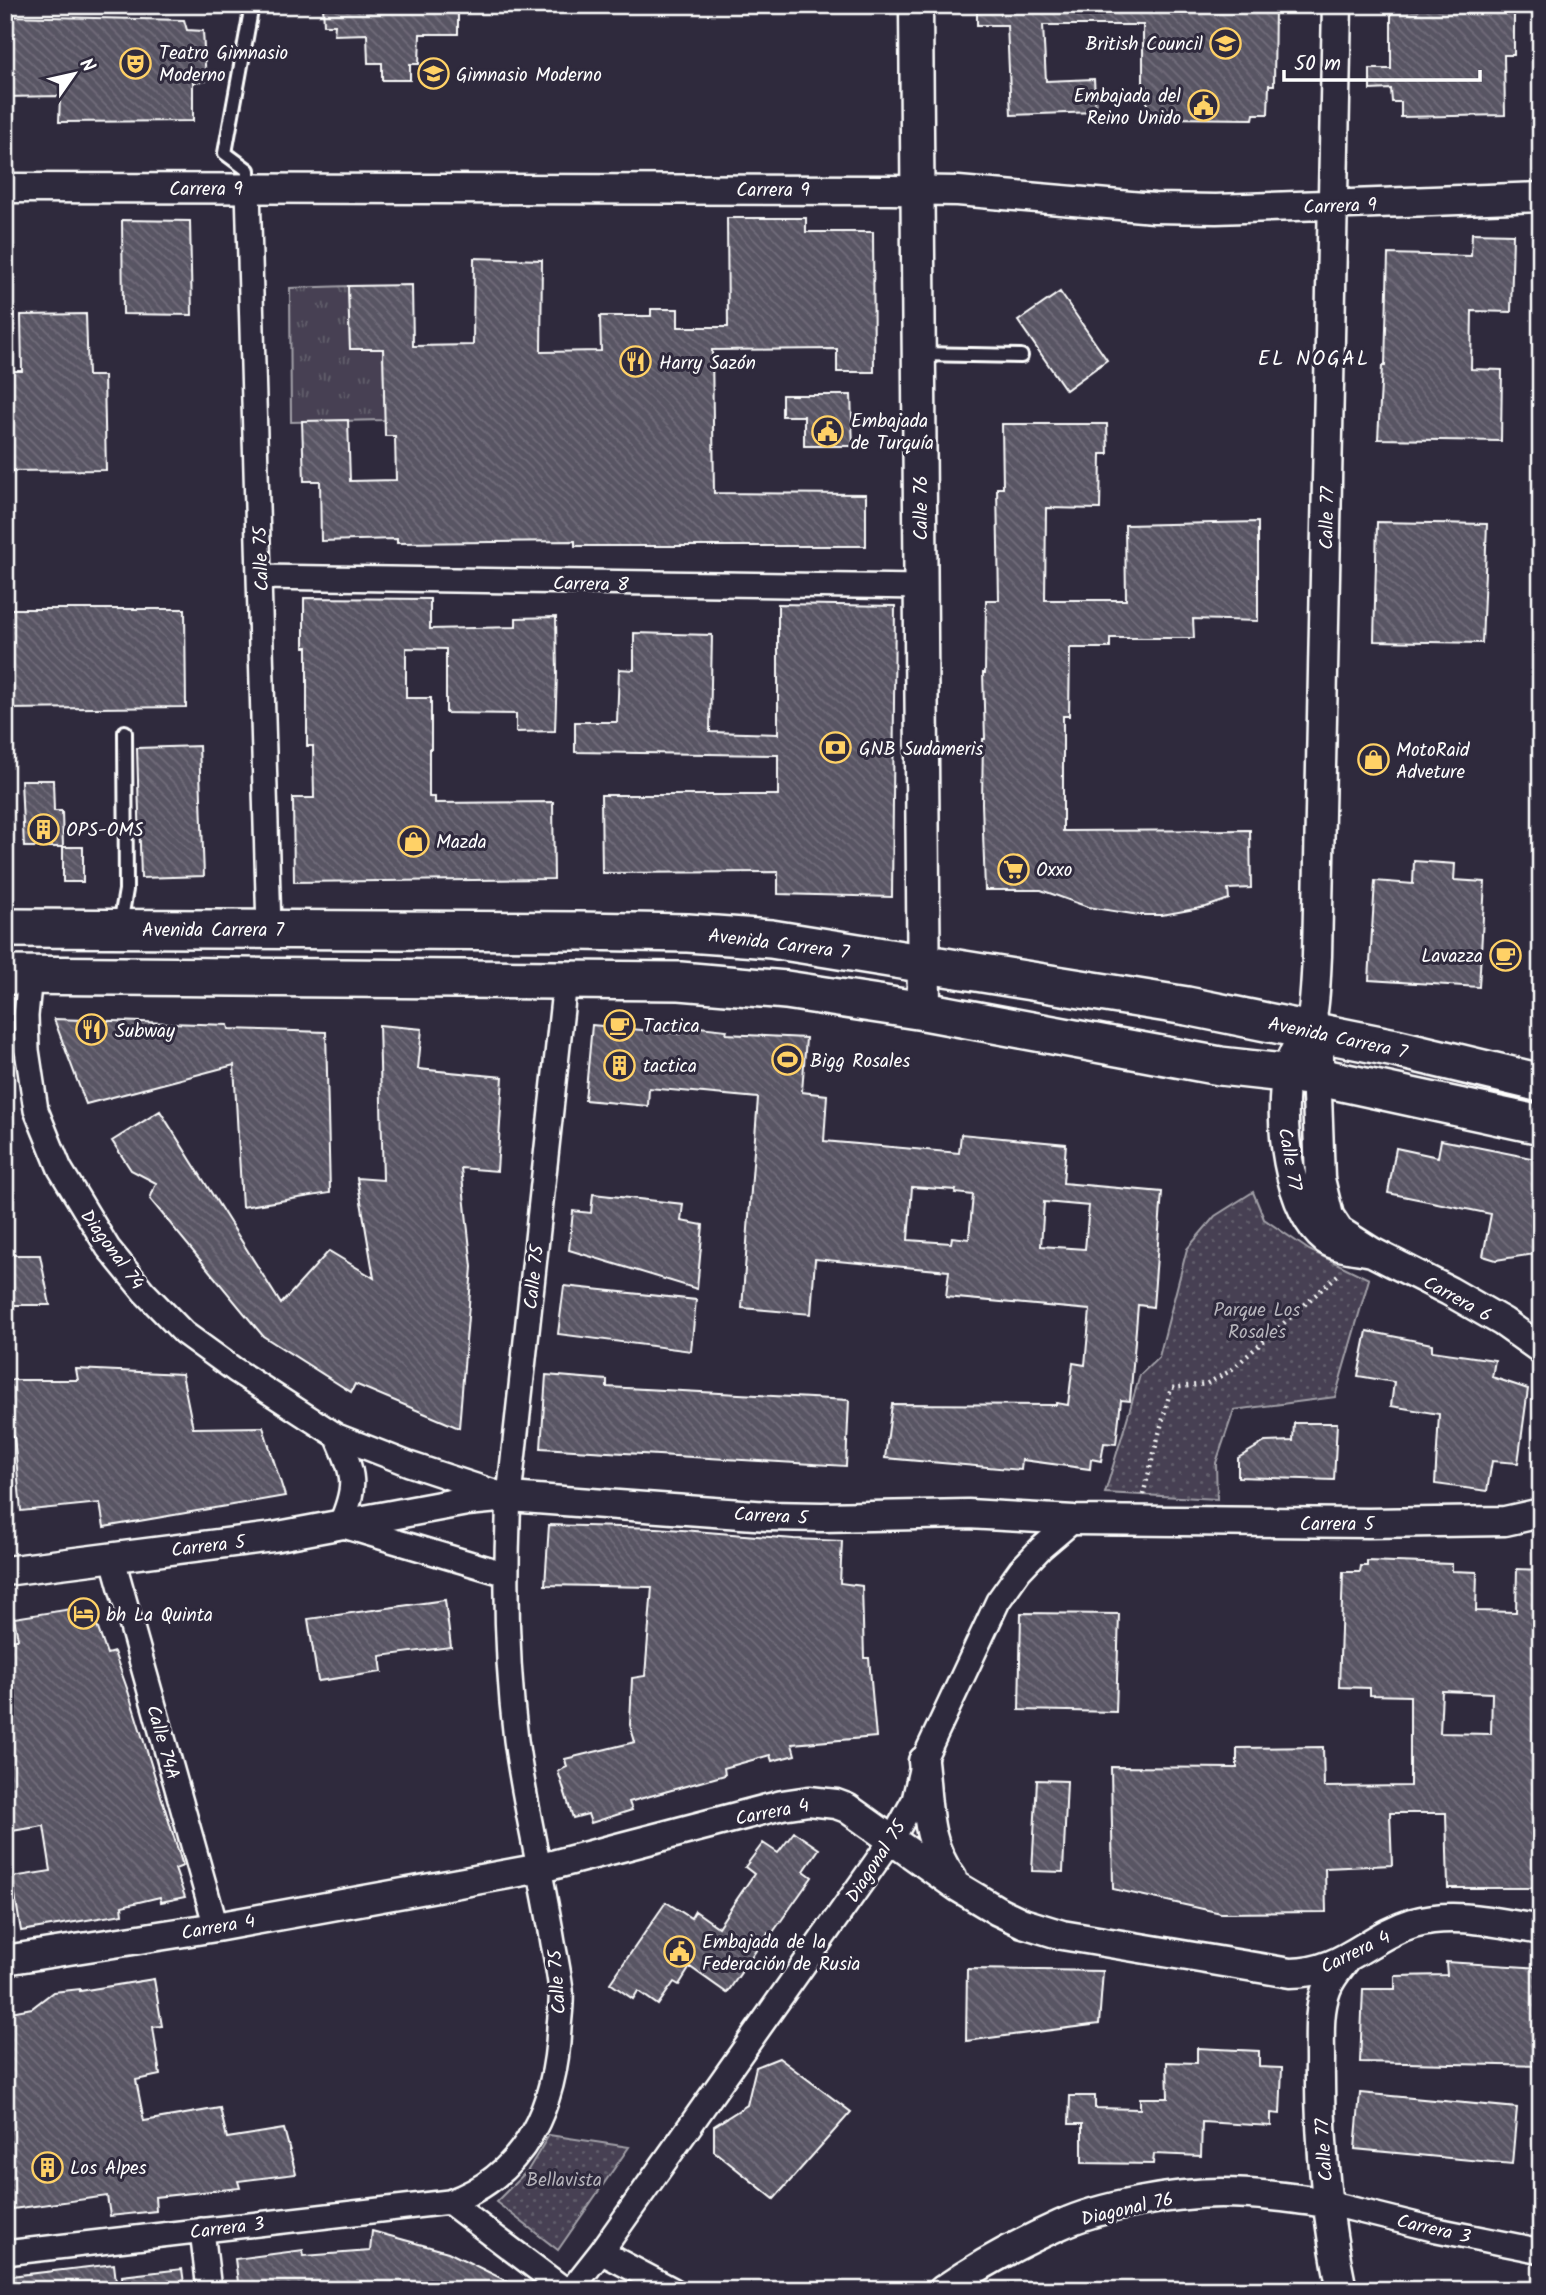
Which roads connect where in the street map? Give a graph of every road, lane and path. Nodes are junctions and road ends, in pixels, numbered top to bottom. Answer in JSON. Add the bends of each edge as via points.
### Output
{"nodes":[{"id":1,"x":252,"y":5,"type":"edge"},
{"id":2,"x":916,"y":5,"type":"edge"},
{"id":3,"x":1337,"y":5,"type":"edge"},
{"id":4,"x":5,"y":188,"type":"edge"},
{"id":5,"x":248,"y":188,"type":"junction"},
{"id":6,"x":918,"y":191,"type":"junction"},
{"id":7,"x":1541,"y":197,"type":"edge"},
{"id":8,"x":1332,"y":205,"type":"junction"},
{"id":9,"x":919,"y":354,"type":"junction"},
{"id":10,"x":1021,"y":356,"type":"dead end"},
{"id":11,"x":260,"y":577,"type":"junction"},
{"id":12,"x":921,"y":587,"type":"junction"},
{"id":13,"x":125,"y":732,"type":"dead end"},
{"id":14,"x":5,"y":928,"type":"edge"},
{"id":15,"x":120,"y":929,"type":"junction"},
{"id":16,"x":269,"y":930,"type":"junction"},
{"id":17,"x":924,"y":964,"type":"junction"},
{"id":18,"x":18,"y":975,"type":"edge"},
{"id":19,"x":565,"y":981,"type":"junction"},
{"id":20,"x":924,"y":1011,"type":"junction"},
{"id":21,"x":1309,"y":1031,"type":"junction"},
{"id":22,"x":1303,"y":1075,"type":"junction"},
{"id":23,"x":1541,"y":1083,"type":"edge"},
{"id":24,"x":1541,"y":1125,"type":"edge"},
{"id":25,"x":1372,"y":1252,"type":"joint"},
{"id":26,"x":1342,"y":1271,"type":"dead end"},
{"id":27,"x":1541,"y":1349,"type":"edge"},
{"id":28,"x":337,"y":1436,"type":"junction"},
{"id":29,"x":1143,"y":1496,"type":"dead end"},
{"id":30,"x":509,"y":1497,"type":"junction"},
{"id":31,"x":1541,"y":1513,"type":"edge"},
{"id":32,"x":1074,"y":1520,"type":"junction"},
{"id":33,"x":340,"y":1525,"type":"junction"},
{"id":34,"x":112,"y":1556,"type":"junction"},
{"id":35,"x":5,"y":1571,"type":"edge"},
{"id":36,"x":506,"y":1574,"type":"junction"},
{"id":37,"x":923,"y":1761,"type":"junction"},
{"id":38,"x":892,"y":1839,"type":"junction"},
{"id":39,"x":541,"y":1868,"type":"junction"},
{"id":40,"x":958,"y":1886,"type":"junction"},
{"id":41,"x":216,"y":1927,"type":"junction"},
{"id":42,"x":1541,"y":1930,"type":"edge"},
{"id":43,"x":1348,"y":1957,"type":"junction"},
{"id":44,"x":5,"y":1960,"type":"edge"},
{"id":45,"x":1290,"y":1973,"type":"junction"},
{"id":46,"x":1321,"y":2008,"type":"junction"},
{"id":47,"x":449,"y":2202,"type":"junction"},
{"id":48,"x":1328,"y":2203,"type":"junction"},
{"id":49,"x":202,"y":2230,"type":"junction"},
{"id":50,"x":1541,"y":2251,"type":"edge"},
{"id":51,"x":601,"y":2252,"type":"junction"},
{"id":52,"x":5,"y":2253,"type":"edge"},
{"id":53,"x":209,"y":2290,"type":"edge"},
{"id":54,"x":565,"y":2290,"type":"edge"},
{"id":55,"x":570,"y":2290,"type":"edge"},
{"id":56,"x":673,"y":2290,"type":"edge"},
{"id":57,"x":943,"y":2290,"type":"edge"},
{"id":58,"x":1342,"y":2290,"type":"edge"}],
"edges":[{"from":1,"to":5,"type":"lane","via":[[225,153],[248,170]]},
{"from":2,"to":6,"type":"main road","name":"Calle 76"},
{"from":3,"to":8,"type":"street","name":"Calle 77"},
{"from":4,"to":5,"type":"street","name":"Carrera 9"},
{"from":5,"to":6,"type":"street","name":"Carrera 9"},
{"from":5,"to":11,"type":"street","name":"Calle 75"},
{"from":6,"to":8,"type":"street","name":"Carrera 9","via":[[1154,208]]},
{"from":6,"to":9,"type":"main road","name":"Calle 76"},
{"from":7,"to":8,"type":"street","name":"Carrera 9"},
{"from":8,"to":21,"type":"street","name":"Calle 77","via":[[1317,956]]},
{"from":9,"to":10,"type":"lane"},
{"from":9,"to":12,"type":"main road","name":"Calle 76"},
{"from":11,"to":12,"type":"street","name":"Carrera 8"},
{"from":11,"to":16,"type":"street","name":"Calle 75"},
{"from":12,"to":17,"type":"main road","name":"Calle 76"},
{"from":13,"to":15,"type":"lane","via":[[126,890]]},
{"from":14,"to":15,"type":"main road","name":"Avenida Carrera 7"},
{"from":15,"to":16,"type":"main road","name":"Avenida Carrera 7"},
{"from":16,"to":17,"type":"main road","name":"Avenida Carrera 7","via":[[688,933],[771,939]]},
{"from":17,"to":20,"type":"main road","name":"Calle 76"},
{"from":17,"to":21,"type":"main road","name":"Avenida Carrera 7"},
{"from":18,"to":19,"type":"main road"},
{"from":18,"to":28,"type":"street","name":"Diagonal 74","via":[[36,1110],[60,1169],[108,1248],[184,1333]]},
{"from":19,"to":20,"type":"main road","via":[[680,981],[786,990]]},
{"from":19,"to":30,"type":"street","name":"Calle 75"},
{"from":20,"to":22,"type":"main road","via":[[1220,1066]]},
{"from":21,"to":22,"type":"street","name":"Calle 77","via":[[1298,1044]]},
{"from":21,"to":23,"type":"main road","name":"Avenida Carrera 7"},
{"from":22,"to":24,"type":"main road"},
{"from":22,"to":25,"type":"street","name":"Calle 77","via":[[1284,1118],[1295,1191],[1314,1228],[1328,1242]]},
{"from":25,"to":27,"type":"street","name":"Carrera 6","via":[[1449,1291]]},
{"from":26,"to":29,"type":"path","via":[[1230,1371],[1206,1384],[1171,1388]]},
{"from":28,"to":30,"type":"street","name":"Diagonal 74"},
{"from":28,"to":33,"type":"street","via":[[353,1480]]},
{"from":30,"to":32,"type":"street","name":"Carrera 5","via":[[768,1516],[968,1514]]},
{"from":30,"to":33,"type":"street","name":"Carrera 5"},
{"from":30,"to":36,"type":"street","name":"Calle 75"},
{"from":31,"to":32,"type":"street","name":"Carrera 5","via":[[1505,1521]]},
{"from":32,"to":37,"type":"street","name":"Diagonal 75","via":[[1020,1570],[998,1601]]},
{"from":33,"to":34,"type":"street","name":"Carrera 5"},
{"from":33,"to":36,"type":"street"},
{"from":34,"to":35,"type":"street","name":"Carrera 5"},
{"from":34,"to":41,"type":"street","name":"Calle 74A"},
{"from":36,"to":39,"type":"street","name":"Calle 75","via":[[517,1742]]},
{"from":37,"to":38,"type":"street","name":"Diagonal 75","via":[[914,1800]]},
{"from":37,"to":40,"type":"street","via":[[930,1833],[937,1854]]},
{"from":38,"to":39,"type":"street","name":"Carrera 4","via":[[847,1808],[810,1801]]},
{"from":38,"to":40,"type":"street","name":"Carrera 4"},
{"from":38,"to":51,"type":"street","name":"Diagonal 75"},
{"from":39,"to":41,"type":"street","name":"Carrera 4"},
{"from":39,"to":47,"type":"street","name":"Calle 75","via":[[561,1991],[558,2061],[541,2118],[517,2155],[491,2181]]},
{"from":40,"to":45,"type":"street","name":"Carrera 4","via":[[1023,1923],[1062,1935]]},
{"from":41,"to":44,"type":"street","name":"Carrera 4"},
{"from":42,"to":43,"type":"street","name":"Carrera 4","via":[[1458,1917],[1433,1919],[1410,1924]]},
{"from":43,"to":45,"type":"street","name":"Carrera 4","via":[[1327,1969]]},
{"from":43,"to":46,"type":"street","name":"Calle 77","via":[[1335,1972]]},
{"from":45,"to":46,"type":"street","via":[[1309,1988]]},
{"from":46,"to":48,"type":"street","name":"Calle 77","via":[[1320,2088]]},
{"from":47,"to":49,"type":"street","name":"Carrera 3"},
{"from":47,"to":54,"type":"street"},
{"from":48,"to":50,"type":"street","name":"Carrera 3"},
{"from":48,"to":57,"type":"street","name":"Diagonal 76","via":[[1220,2193],[1166,2197],[1113,2208],[1061,2224]]},
{"from":48,"to":58,"type":"street","name":"Calle 77"},
{"from":49,"to":52,"type":"street","name":"Carrera 3"},
{"from":49,"to":53,"type":"street"},
{"from":51,"to":55,"type":"street","name":"Diagonal 75"},
{"from":51,"to":56,"type":"street"}]}
